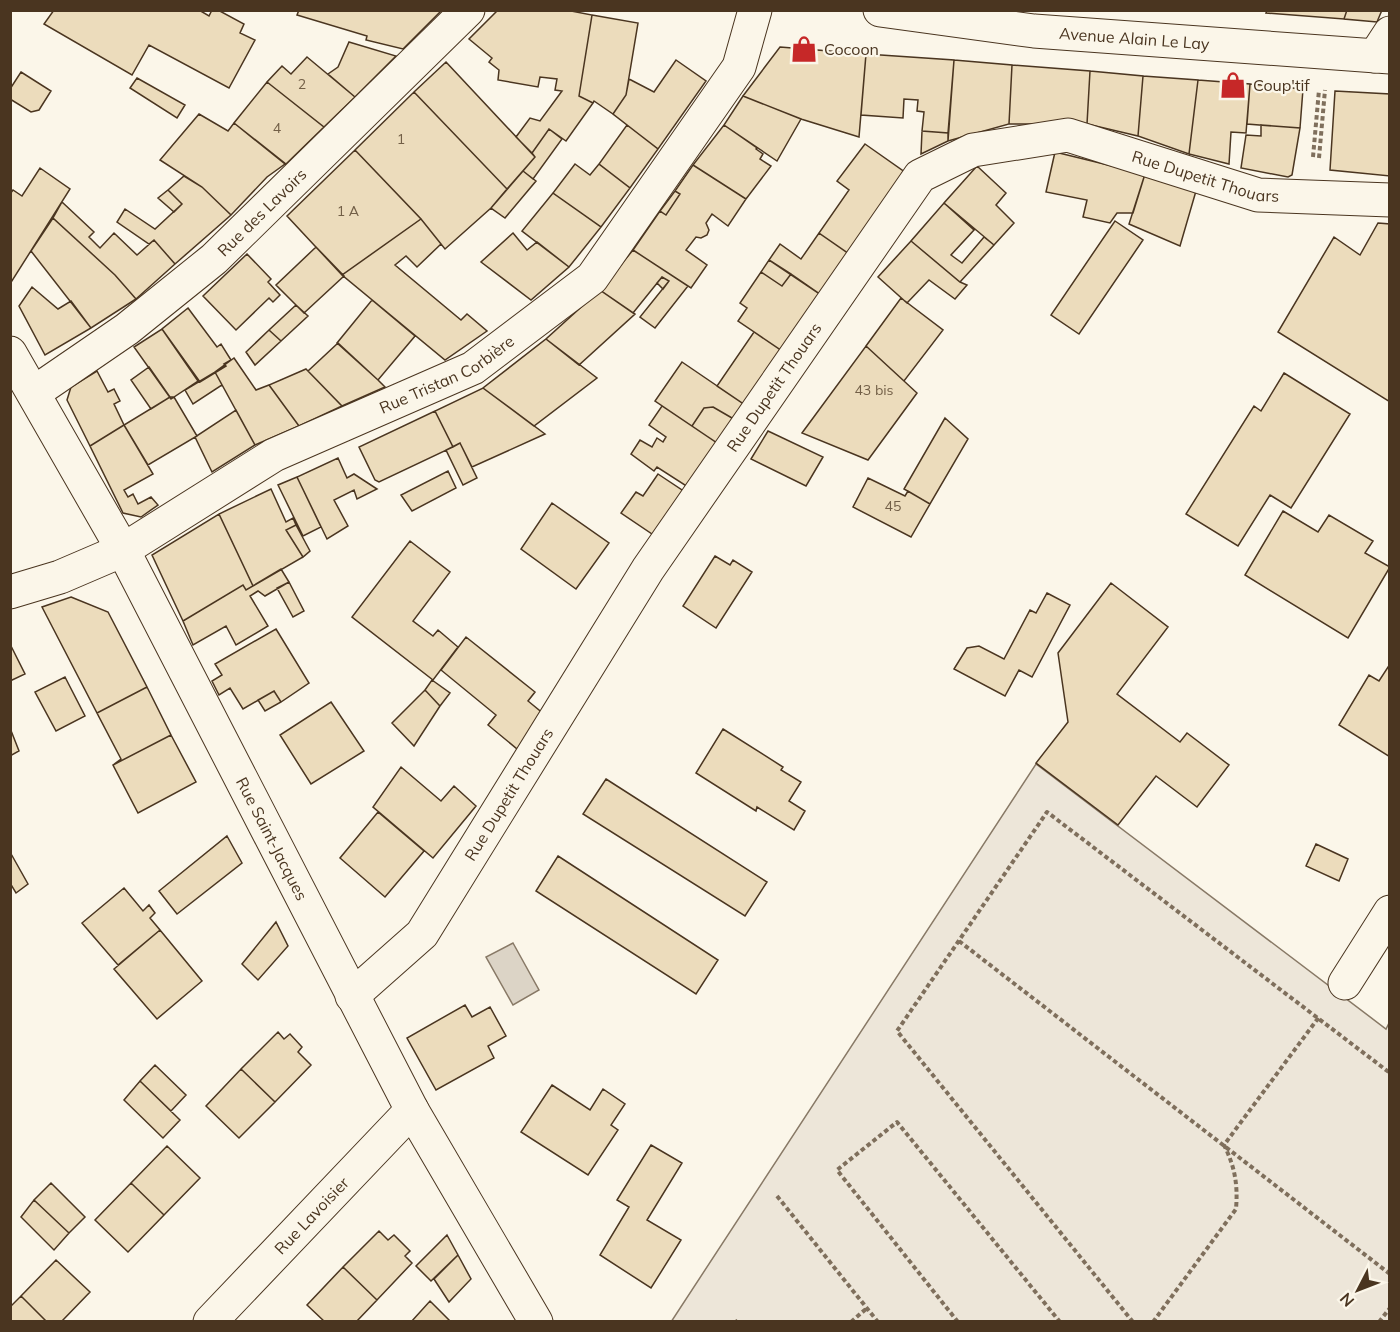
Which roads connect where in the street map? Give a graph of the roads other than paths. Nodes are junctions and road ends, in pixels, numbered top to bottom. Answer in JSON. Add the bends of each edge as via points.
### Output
{"nodes":[{"id":1,"x":468,"y":10,"type":"edge"},
{"id":2,"x":755,"y":10,"type":"edge"},
{"id":3,"x":880,"y":10,"type":"edge"},
{"id":4,"x":1036,"y":21,"type":"edge"},
{"id":5,"x":1385,"y":49,"type":"edge"},
{"id":6,"x":1389,"y":200,"type":"edge"},
{"id":7,"x":10,"y":353,"type":"edge"},
{"id":8,"x":35,"y":392,"type":"junction"},
{"id":9,"x":123,"y":550,"type":"junction"},
{"id":10,"x":10,"y":592,"type":"edge"},
{"id":11,"x":1389,"y":912,"type":"edge"},
{"id":12,"x":1345,"y":983,"type":"road end"},
{"id":13,"x":352,"y":996,"type":"junction"},
{"id":14,"x":412,"y":1110,"type":"junction"},
{"id":15,"x":210,"y":1322,"type":"edge"},
{"id":16,"x":537,"y":1322,"type":"edge"}],
"edges":[{"from":1,"to":8,"type":"street","name":"Rue des Lavoirs","via":[[214,259],[127,329]]},
{"from":2,"to":9,"type":"street","name":"Rue Tristan Corbière","via":[[739,67],[592,278],[473,368],[274,455]]},
{"from":3,"to":4,"type":"street","name":"Avenue Alain Le Lay"},
{"from":4,"to":5,"type":"street","name":"Avenue Alain Le Lay","via":[[1325,52]]},
{"from":6,"to":13,"type":"street","name":"Rue Dupetit Thouars","via":[[1258,195],[1068,135],[973,150],[920,176],[648,569],[422,934]]},
{"from":7,"to":8,"type":"street","name":"Rue Saint-Jacques"},
{"from":8,"to":9,"type":"street","name":"Rue Saint-Jacques"},
{"from":9,"to":10,"type":"street","name":"Rue Tristan Corbière","via":[[60,577]]},
{"from":9,"to":13,"type":"street","name":"Rue Saint-Jacques"},
{"from":11,"to":12,"type":"street"},
{"from":13,"to":14,"type":"street","name":"Rue Saint-Jacques"},
{"from":14,"to":15,"type":"street","name":"Rue Lavoisier"},
{"from":14,"to":16,"type":"street","name":"Rue Saint-Jacques"}]}
